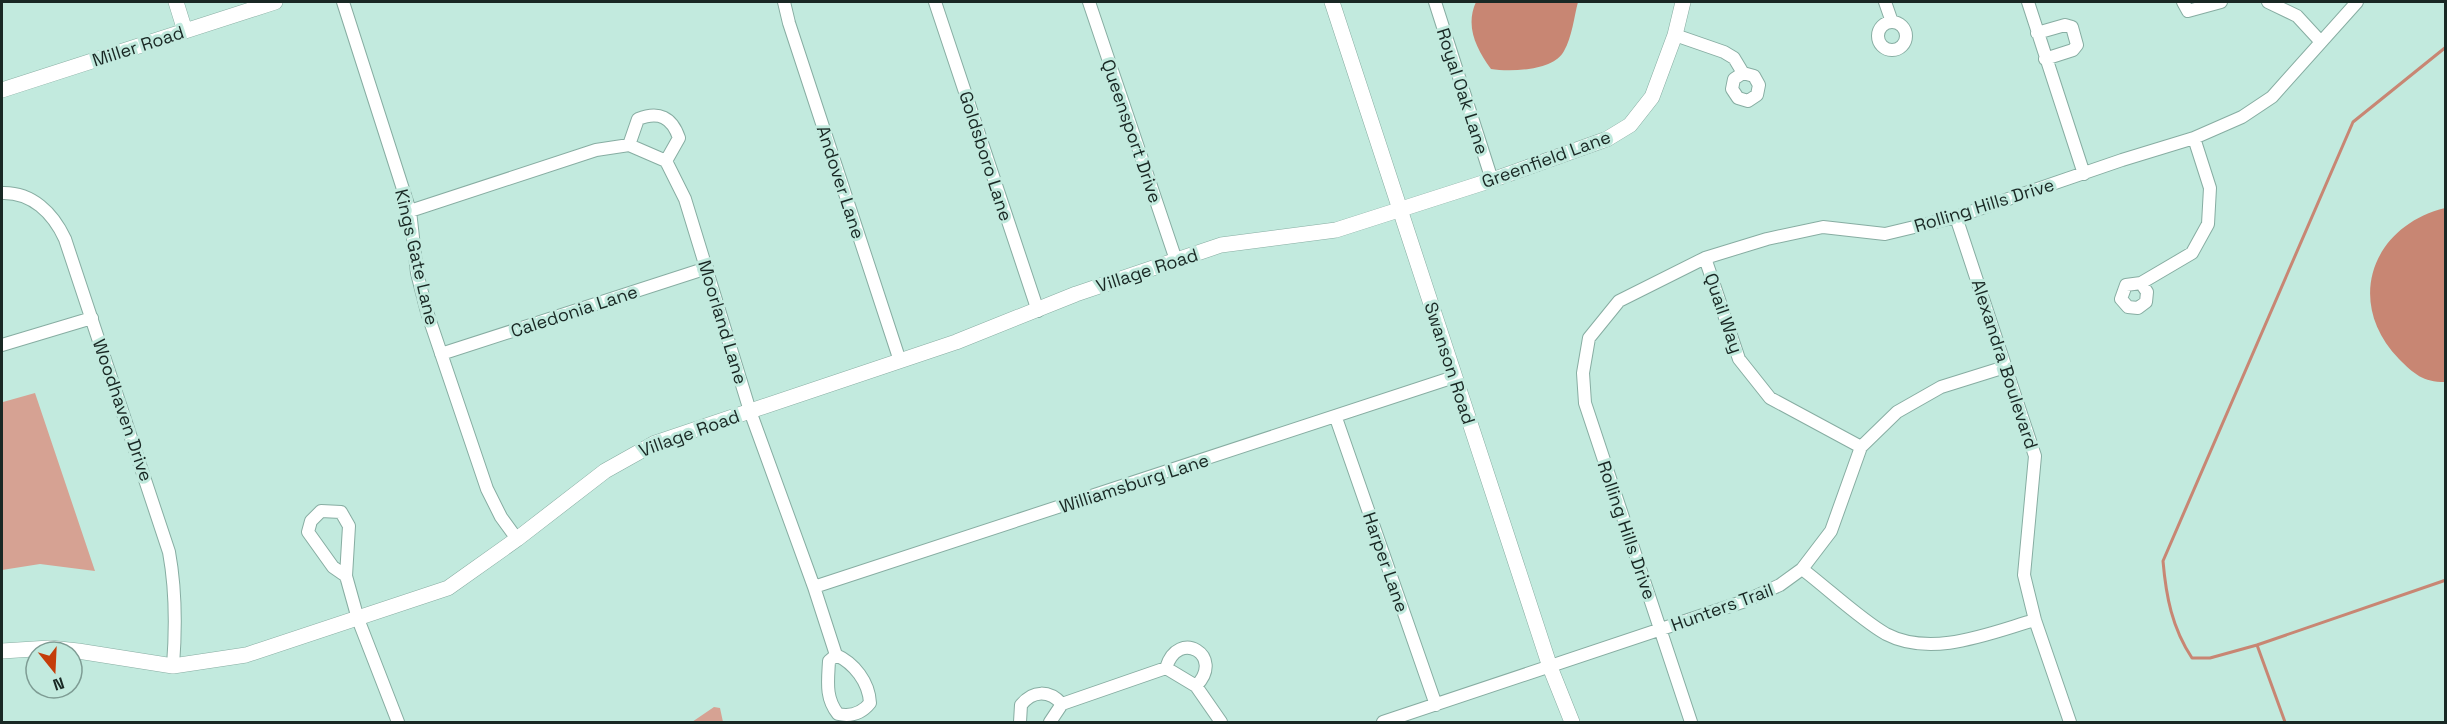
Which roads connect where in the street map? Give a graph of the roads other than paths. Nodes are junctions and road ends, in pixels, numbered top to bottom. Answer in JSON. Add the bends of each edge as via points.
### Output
{"nodes":[{"id":1,"x":176,"y":2,"type":"edge"},
{"id":2,"x":275,"y":2,"type":"edge"},
{"id":3,"x":343,"y":2,"type":"edge"},
{"id":4,"x":784,"y":2,"type":"edge"},
{"id":5,"x":935,"y":2,"type":"edge"},
{"id":6,"x":1089,"y":2,"type":"edge"},
{"id":7,"x":1332,"y":2,"type":"edge"},
{"id":8,"x":1435,"y":2,"type":"edge"},
{"id":9,"x":1683,"y":2,"type":"edge"},
{"id":10,"x":1885,"y":2,"type":"edge"},
{"id":11,"x":2028,"y":2,"type":"edge"},
{"id":12,"x":2183,"y":2,"type":"edge"},
{"id":13,"x":2221,"y":2,"type":"edge"},
{"id":14,"x":2268,"y":2,"type":"edge"},
{"id":15,"x":2358,"y":2,"type":"edge"},
{"id":16,"x":1892,"y":22,"type":"dead end"},
{"id":17,"x":185,"y":31,"type":"junction"},
{"id":18,"x":2037,"y":33,"type":"junction"},
{"id":19,"x":1675,"y":36,"type":"junction"},
{"id":20,"x":2320,"y":42,"type":"junction"},
{"id":21,"x":2045,"y":59,"type":"junction"},
{"id":22,"x":1743,"y":73,"type":"dead end"},
{"id":23,"x":2,"y":90,"type":"edge"},
{"id":24,"x":2194,"y":138,"type":"junction"},
{"id":25,"x":629,"y":145,"type":"junction"},
{"id":26,"x":666,"y":161,"type":"junction"},
{"id":27,"x":2084,"y":174,"type":"junction"},
{"id":28,"x":1492,"y":180,"type":"junction"},
{"id":29,"x":2,"y":193,"type":"edge"},
{"id":30,"x":1400,"y":208,"type":"junction"},
{"id":31,"x":410,"y":211,"type":"junction"},
{"id":32,"x":1956,"y":217,"type":"junction"},
{"id":33,"x":1705,"y":258,"type":"junction"},
{"id":34,"x":1176,"y":260,"type":"junction"},
{"id":35,"x":707,"y":268,"type":"junction"},
{"id":36,"x":2141,"y":283,"type":"dead end"},
{"id":37,"x":1038,"y":311,"type":"junction"},
{"id":38,"x":92,"y":318,"type":"junction"},
{"id":39,"x":2,"y":345,"type":"edge"},
{"id":40,"x":441,"y":354,"type":"junction"},
{"id":41,"x":900,"y":361,"type":"junction"},
{"id":42,"x":2005,"y":367,"type":"junction"},
{"id":43,"x":1454,"y":377,"type":"junction"},
{"id":44,"x":750,"y":411,"type":"junction"},
{"id":45,"x":1336,"y":418,"type":"junction"},
{"id":46,"x":1861,"y":447,"type":"junction"},
{"id":47,"x":518,"y":539,"type":"junction"},
{"id":48,"x":1802,"y":569,"type":"junction"},
{"id":49,"x":346,"y":576,"type":"junction"},
{"id":50,"x":814,"y":587,"type":"junction"},
{"id":51,"x":358,"y":619,"type":"junction"},
{"id":52,"x":2035,"y":620,"type":"junction"},
{"id":53,"x":1661,"y":629,"type":"junction"},
{"id":54,"x":2,"y":651,"type":"edge"},
{"id":55,"x":836,"y":655,"type":"junction"},
{"id":56,"x":173,"y":666,"type":"junction"},
{"id":57,"x":1550,"y":667,"type":"junction"},
{"id":58,"x":1166,"y":668,"type":"junction"},
{"id":59,"x":1196,"y":686,"type":"junction"},
{"id":60,"x":1062,"y":704,"type":"junction"},
{"id":61,"x":1436,"y":705,"type":"junction"},
{"id":62,"x":398,"y":723,"type":"edge"},
{"id":63,"x":1020,"y":723,"type":"edge"},
{"id":64,"x":1050,"y":723,"type":"edge"},
{"id":65,"x":1221,"y":723,"type":"edge"},
{"id":66,"x":1383,"y":723,"type":"edge"},
{"id":67,"x":1572,"y":723,"type":"edge"},
{"id":68,"x":1691,"y":723,"type":"edge"},
{"id":69,"x":2070,"y":723,"type":"edge"}],
"edges":[{"from":1,"to":17,"type":"street"},
{"from":2,"to":17,"type":"street","name":"Miller Road"},
{"from":3,"to":31,"type":"street","name":"Kings Gate Lane"},
{"from":4,"to":41,"type":"street","name":"Andover Lane"},
{"from":5,"to":37,"type":"street","name":"Goldsboro Lane"},
{"from":6,"to":34,"type":"street","name":"Queensport Drive"},
{"from":7,"to":30,"type":"street","name":"Swanson Road"},
{"from":8,"to":28,"type":"street","name":"Royal Oak Lane"},
{"from":9,"to":19,"type":"street","name":"Greenfield Lane"},
{"from":10,"to":16,"type":"street"},
{"from":11,"to":18,"type":"street"},
{"from":12,"to":13,"type":"street","via":[[2188,11]]},
{"from":14,"to":20,"type":"street","via":[[2297,16]]},
{"from":15,"to":20,"type":"street","name":"Rolling Hills Drive"},
{"from":17,"to":23,"type":"street","name":"Miller Road"},
{"from":18,"to":21,"type":"street"},
{"from":18,"to":21,"type":"street","via":[[2065,25],[2072,27],[2075,36],[2077,45],[2073,50]]},
{"from":19,"to":22,"type":"street","via":[[1724,52],[1734,58]]},
{"from":19,"to":28,"type":"street","name":"Greenfield Lane","via":[[1652,96],[1630,125],[1606,139]]},
{"from":20,"to":24,"type":"street","name":"Rolling Hills Drive","via":[[2272,97],[2242,117]]},
{"from":21,"to":27,"type":"street"},
{"from":24,"to":27,"type":"street","name":"Rolling Hills Drive"},
{"from":24,"to":36,"type":"street","via":[[2210,188],[2208,224],[2192,253]]},
{"from":25,"to":26,"type":"street"},
{"from":25,"to":26,"type":"street","via":[[638,119],[651,114],[664,116],[675,125],[679,138]]},
{"from":25,"to":31,"type":"street","via":[[596,150]]},
{"from":26,"to":35,"type":"street","name":"Moorland Lane","via":[[685,199]]},
{"from":27,"to":32,"type":"street","name":"Rolling Hills Drive"},
{"from":28,"to":30,"type":"street","name":"Greenfield Lane"},
{"from":29,"to":38,"type":"street","name":"Woodhaven Drive","via":[[13,192],[29,199],[57,221]]},
{"from":30,"to":34,"type":"street","name":"Village Road","via":[[1336,230],[1221,245]]},
{"from":30,"to":43,"type":"street","name":"Swanson Road"},
{"from":31,"to":40,"type":"street","name":"Kings Gate Lane","via":[[417,273]]},
{"from":32,"to":33,"type":"street","name":"Rolling Hills Drive","via":[[1885,234],[1822,227]]},
{"from":32,"to":42,"type":"street","name":"Alexandra Boulevard"},
{"from":33,"to":46,"type":"street","name":"Quail Way","via":[[1739,359],[1770,398]]},
{"from":33,"to":53,"type":"street","name":"Rolling Hills Drive","via":[[1618,301],[1589,338],[1583,373],[1585,403]]},
{"from":34,"to":37,"type":"street","name":"Village Road"},
{"from":35,"to":40,"type":"street","name":"Caledonia Lane"},
{"from":35,"to":44,"type":"street","name":"Moorland Lane"},
{"from":37,"to":41,"type":"street","name":"Village Road"},
{"from":38,"to":39,"type":"street"},
{"from":38,"to":56,"type":"street","name":"Woodhaven Drive","via":[[169,552],[176,626]]},
{"from":40,"to":47,"type":"street","name":"Kings Gate Lane","via":[[487,489]]},
{"from":41,"to":44,"type":"street","name":"Village Road"},
{"from":42,"to":46,"type":"street","name":"Hunters Trail","via":[[1941,387],[1897,412]]},
{"from":42,"to":52,"type":"street","name":"Alexandra Boulevard","via":[[2035,456],[2024,575]]},
{"from":43,"to":45,"type":"street","name":"Williamsburg Lane"},
{"from":43,"to":57,"type":"street","name":"Swanson Road"},
{"from":44,"to":47,"type":"street","name":"Village Road","via":[[628,456]]},
{"from":44,"to":50,"type":"street","name":"Moorland Lane"},
{"from":45,"to":50,"type":"street","name":"Williamsburg Lane"},
{"from":45,"to":61,"type":"street","name":"Harper Lane"},
{"from":46,"to":48,"type":"street","name":"Hunters Trail","via":[[1831,531]]},
{"from":47,"to":51,"type":"street","name":"Village Road","via":[[448,588]]},
{"from":48,"to":52,"type":"street","via":[[1887,634],[1923,643],[1961,641]]},
{"from":48,"to":53,"type":"street","name":"Hunters Trail","via":[[1780,585],[1745,601]]},
{"from":49,"to":49,"type":"street","via":[[350,526],[341,512],[321,511],[311,521],[308,532],[333,567]]},
{"from":49,"to":51,"type":"street"},
{"from":50,"to":55,"type":"street","name":"Moorland Lane"},
{"from":51,"to":56,"type":"street","name":"Village Road","via":[[246,655]]},
{"from":51,"to":62,"type":"street"},
{"from":52,"to":69,"type":"street","name":"Alexandra Boulevard"},
{"from":53,"to":57,"type":"street","name":"Hunters Trail"},
{"from":53,"to":68,"type":"street","name":"Rolling Hills Drive"},
{"from":54,"to":56,"type":"street","name":"Village Road","via":[[68,650]]},
{"from":55,"to":55,"type":"street","via":[[829,661],[827,693],[838,714],[849,716],[870,703],[870,690],[849,661]]},
{"from":57,"to":61,"type":"street","name":"Hunters Trail"},
{"from":57,"to":67,"type":"street","name":"Swanson Road"},
{"from":58,"to":59,"type":"street"},
{"from":58,"to":59,"type":"street","via":[[1169,656],[1179,648],[1196,650],[1207,665],[1205,677]]},
{"from":58,"to":60,"type":"street"},
{"from":59,"to":65,"type":"street"},
{"from":60,"to":63,"type":"street","via":[[1046,693],[1036,693],[1021,705]]},
{"from":60,"to":64,"type":"street"},
{"from":61,"to":66,"type":"street","name":"Hunters Trail"}]}
